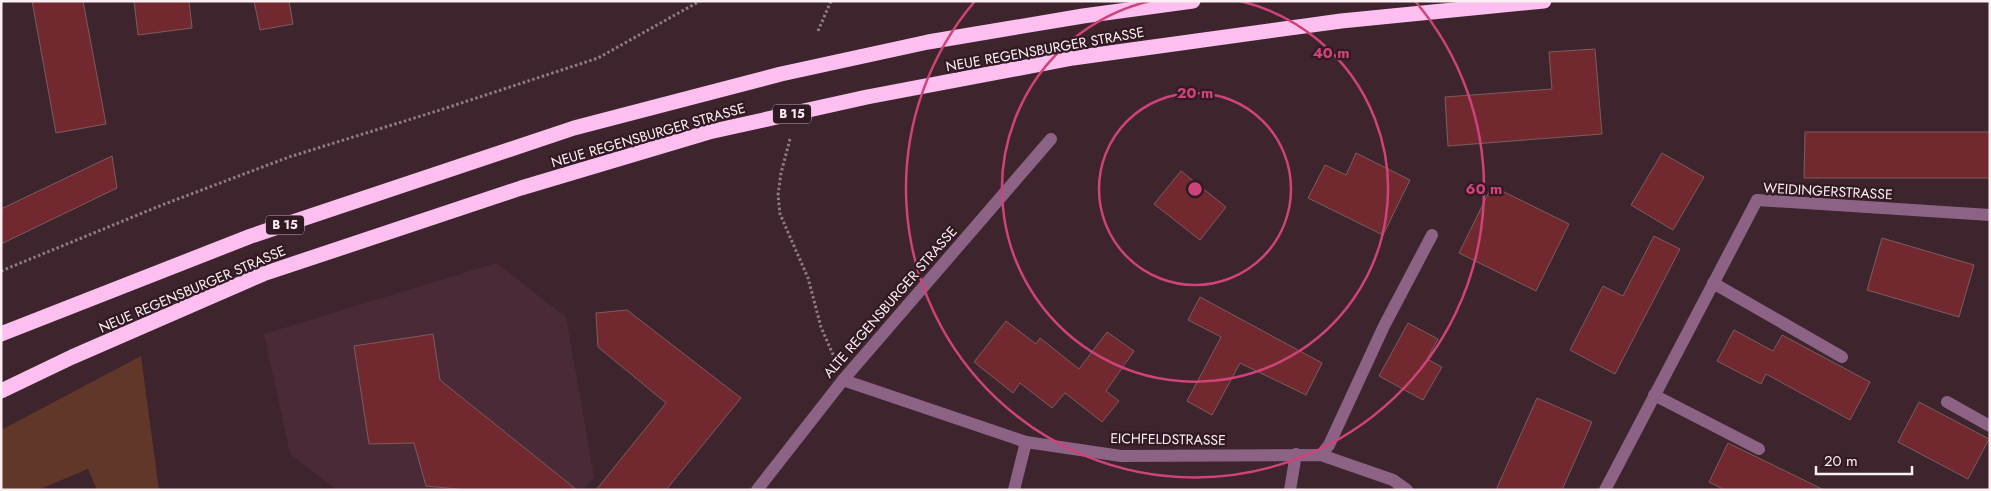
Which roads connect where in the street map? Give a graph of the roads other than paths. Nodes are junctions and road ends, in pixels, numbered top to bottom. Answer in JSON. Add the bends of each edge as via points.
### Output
{"nodes":[{"id":1,"x":1193,"y":1,"type":"edge"},
{"id":2,"x":1544,"y":1,"type":"edge"},
{"id":3,"x":1051,"y":139,"type":"dead end"},
{"id":4,"x":1990,"y":215,"type":"edge"},
{"id":5,"x":1432,"y":235,"type":"dead end"},
{"id":6,"x":1713,"y":283,"type":"junction"},
{"id":7,"x":1,"y":334,"type":"edge"},
{"id":8,"x":1842,"y":357,"type":"dead end"},
{"id":9,"x":843,"y":380,"type":"junction"},
{"id":10,"x":1,"y":391,"type":"edge"},
{"id":11,"x":1654,"y":395,"type":"junction"},
{"id":12,"x":1947,"y":402,"type":"dead end"},
{"id":13,"x":1990,"y":426,"type":"edge"},
{"id":14,"x":1026,"y":442,"type":"junction"},
{"id":15,"x":1759,"y":449,"type":"dead end"},
{"id":16,"x":1296,"y":454,"type":"junction"},
{"id":17,"x":1321,"y":455,"type":"junction"},
{"id":18,"x":757,"y":490,"type":"edge"},
{"id":19,"x":1014,"y":490,"type":"edge"},
{"id":20,"x":1290,"y":490,"type":"edge"},
{"id":21,"x":1407,"y":490,"type":"edge"},
{"id":22,"x":1605,"y":490,"type":"edge"}],
"edges":[{"from":1,"to":7,"type":"highway","name":"NEUE REGENSBURGER STRASSE","number":"B 15","via":[[928,42],[781,74],[574,128],[251,236]]},
{"from":2,"to":10,"type":"highway","name":"NEUE REGENSBURGER STRASSE","number":"B 15","via":[[1342,21],[1073,58],[877,95],[709,132],[520,188],[263,274]]},
{"from":3,"to":9,"type":"street","name":"ALTE REGENSBURGER STRASSE"},
{"from":4,"to":6,"type":"street","name":"WEIDINGERSTRASSE","via":[[1757,200]]},
{"from":5,"to":17,"type":"street","via":[[1384,326],[1329,445]]},
{"from":6,"to":8,"type":"street"},
{"from":6,"to":11,"type":"street","name":"WEIDINGERSTRASSE"},
{"from":9,"to":14,"type":"street","name":"EICHFELDSTRASSE"},
{"from":9,"to":18,"type":"street","name":"ALTE REGENSBURGER STRASSE"},
{"from":11,"to":15,"type":"street"},
{"from":11,"to":22,"type":"street","name":"WEIDINGERSTRASSE"},
{"from":12,"to":13,"type":"street"},
{"from":14,"to":16,"type":"street","name":"EICHFELDSTRASSE","via":[[1121,456]]},
{"from":14,"to":19,"type":"street"},
{"from":16,"to":17,"type":"street","name":"EICHFELDSTRASSE"},
{"from":16,"to":20,"type":"street"},
{"from":17,"to":21,"type":"street","name":"EICHFELDSTRASSE","via":[[1393,480]]}]}
